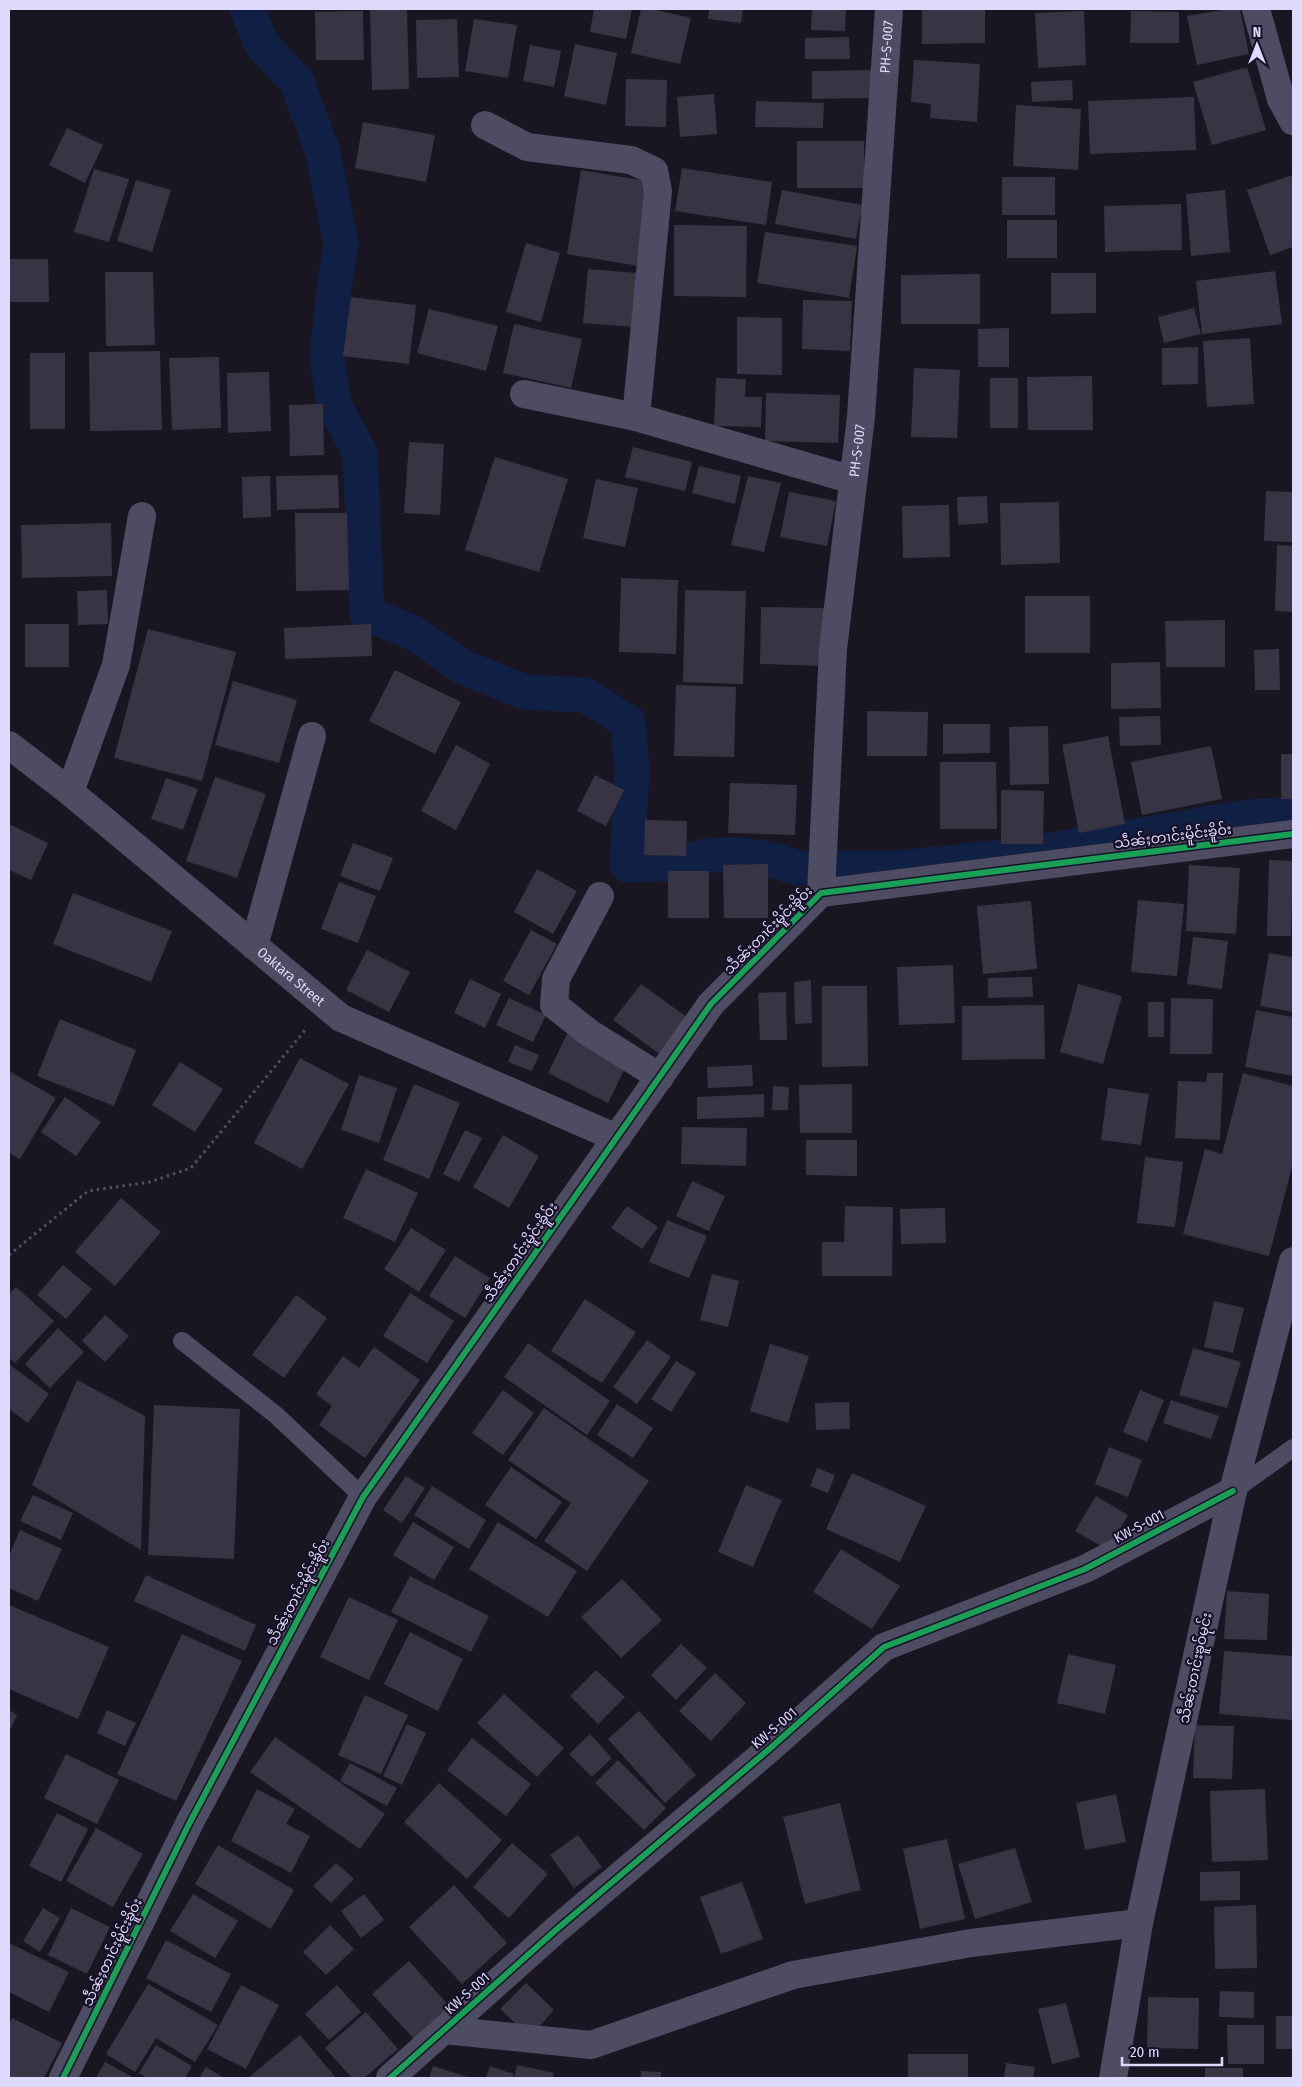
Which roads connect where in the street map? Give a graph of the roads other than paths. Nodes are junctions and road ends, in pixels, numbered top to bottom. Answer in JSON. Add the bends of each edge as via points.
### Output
{"nodes":[{"id":1,"x":889,"y":9,"type":"edge"},
{"id":2,"x":1256,"y":9,"type":"edge"},
{"id":3,"x":1293,"y":121,"type":"edge"},
{"id":4,"x":485,"y":125,"type":"dead end"},
{"id":5,"x":524,"y":394,"type":"dead end"},
{"id":6,"x":636,"y":417,"type":"junction"},
{"id":7,"x":853,"y":480,"type":"junction"},
{"id":8,"x":142,"y":516,"type":"dead end"},
{"id":9,"x":312,"y":736,"type":"dead end"},
{"id":10,"x":9,"y":745,"type":"edge"},
{"id":11,"x":70,"y":792,"type":"junction"},
{"id":12,"x":1293,"y":834,"type":"edge"},
{"id":13,"x":822,"y":874,"type":"junction"},
{"id":14,"x":600,"y":896,"type":"dead end"},
{"id":15,"x":254,"y":946,"type":"junction"},
{"id":16,"x":660,"y":1077,"type":"junction"},
{"id":17,"x":617,"y":1138,"type":"junction"},
{"id":18,"x":1293,"y":1262,"type":"edge"},
{"id":19,"x":182,"y":1341,"type":"dead end"},
{"id":20,"x":1293,"y":1448,"type":"edge"},
{"id":21,"x":1233,"y":1491,"type":"junction"},
{"id":22,"x":362,"y":1497,"type":"junction"},
{"id":23,"x":1139,"y":1923,"type":"junction"},
{"id":24,"x":444,"y":2030,"type":"junction"},
{"id":25,"x":63,"y":2078,"type":"edge"},
{"id":26,"x":390,"y":2078,"type":"edge"},
{"id":27,"x":1113,"y":2078,"type":"edge"}],
"edges":[{"from":1,"to":7,"type":"street","name":"PH-S-007","via":[[861,417]]},
{"from":2,"to":3,"type":"street","via":[[1281,99]]},
{"from":4,"to":6,"type":"street","via":[[526,146],[631,160],[654,171],[658,191]]},
{"from":5,"to":6,"type":"street"},
{"from":6,"to":7,"type":"street"},
{"from":7,"to":13,"type":"street","name":"PH-S-007","via":[[833,648]]},
{"from":8,"to":11,"type":"street","via":[[116,665]]},
{"from":9,"to":15,"type":"street"},
{"from":10,"to":11,"type":"street","name":"Oaktara Street"},
{"from":11,"to":15,"type":"street","name":"Oaktara Street"},
{"from":12,"to":13,"type":"street","name":"သဵၼ်ႈတၢင်းမိူင်းၶိူဝ်း"},
{"from":13,"to":16,"type":"street","name":"သဵၼ်ႈတၢင်းမိူင်းၶိူဝ်း","via":[[711,1004]]},
{"from":14,"to":16,"type":"street","via":[[556,979],[554,1005],[588,1032]]},
{"from":15,"to":17,"type":"street","name":"Oaktara Street","via":[[341,1018]]},
{"from":16,"to":17,"type":"street","name":"သဵၼ်ႈတၢင်းမိူင်းၶိူဝ်း"},
{"from":17,"to":22,"type":"street","name":"သဵၼ်ႈတၢင်းမိူင်းၶိူဝ်း"},
{"from":18,"to":21,"type":"street","name":"သဵၼ်ႈတၢင်းၶူဝ်မုင်း"},
{"from":19,"to":22,"type":"lane","via":[[276,1415]]},
{"from":20,"to":21,"type":"lane"},
{"from":21,"to":23,"type":"street","name":"သဵၼ်ႈတၢင်းၶူဝ်မုင်း"},
{"from":21,"to":24,"type":"street","name":"KW-S-001","via":[[1085,1568],[884,1647]]},
{"from":22,"to":25,"type":"street","name":"သဵၼ်ႈတၢင်းမိူင်းၶိူဝ်း","via":[[190,1822]]},
{"from":23,"to":24,"type":"street","via":[[970,1943],[793,1975],[591,2045]]},
{"from":23,"to":27,"type":"street","name":"သဵၼ်ႈတၢင်းၶူဝ်မုင်း"},
{"from":24,"to":26,"type":"street","name":"KW-S-001"}]}
